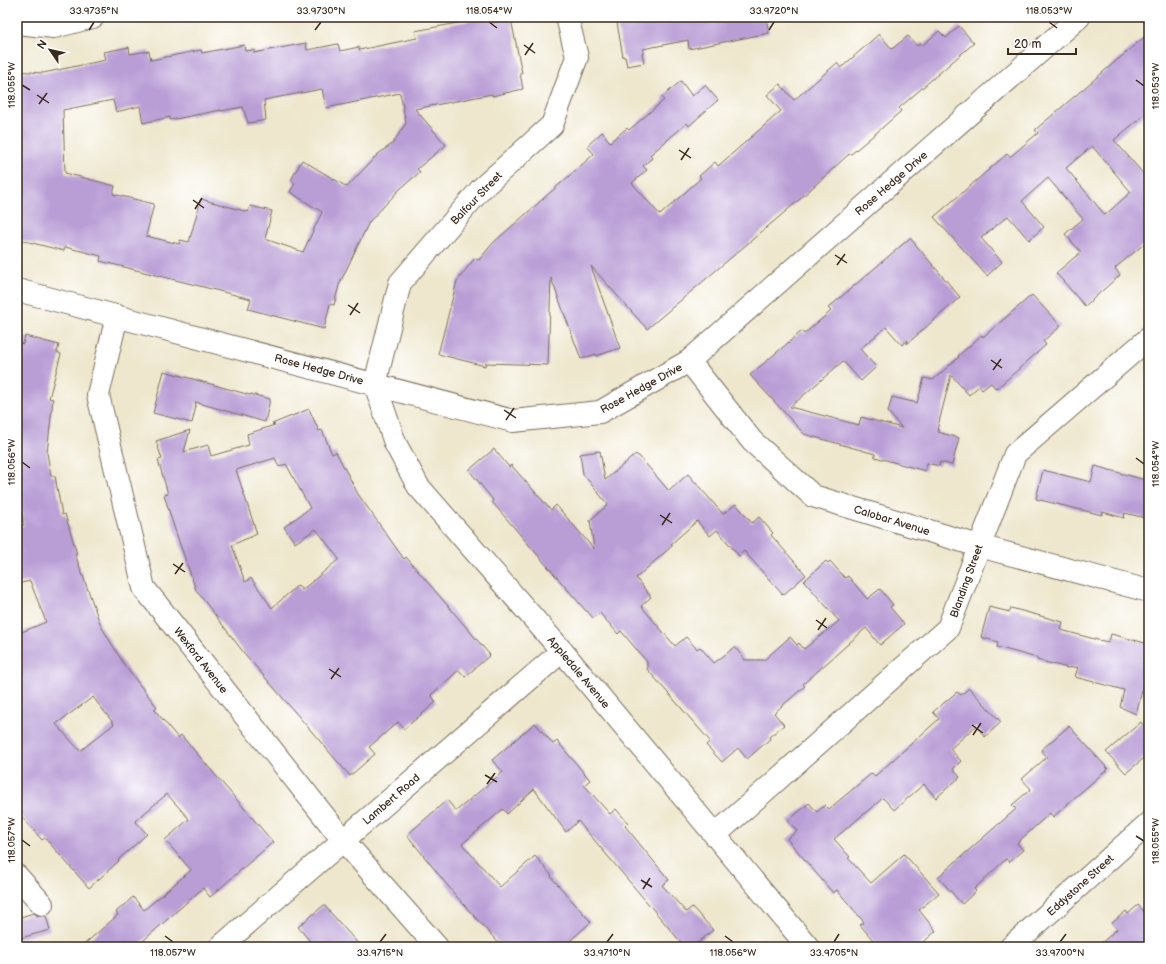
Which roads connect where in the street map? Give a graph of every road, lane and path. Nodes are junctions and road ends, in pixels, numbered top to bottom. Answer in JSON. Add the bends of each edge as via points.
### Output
{"nodes":[{"id":1,"x":93,"y":17,"type":"edge"},
{"id":2,"x":567,"y":17,"type":"edge"},
{"id":3,"x":1080,"y":17,"type":"edge"},
{"id":4,"x":17,"y":22,"type":"edge"},
{"id":5,"x":17,"y":290,"type":"edge"},
{"id":6,"x":117,"y":316,"type":"junction"},
{"id":7,"x":1149,"y":338,"type":"edge"},
{"id":8,"x":689,"y":361,"type":"junction"},
{"id":9,"x":375,"y":384,"type":"junction"},
{"id":10,"x":979,"y":546,"type":"junction"},
{"id":11,"x":1149,"y":591,"type":"edge"},
{"id":12,"x":562,"y":652,"type":"junction"},
{"id":13,"x":1149,"y":823,"type":"edge"},
{"id":14,"x":715,"y":835,"type":"junction"},
{"id":15,"x":344,"y":840,"type":"junction"},
{"id":16,"x":17,"y":876,"type":"edge"},
{"id":17,"x":42,"y":904,"type":"dead end"},
{"id":18,"x":220,"y":947,"type":"edge"},
{"id":19,"x":437,"y":947,"type":"edge"},
{"id":20,"x":808,"y":947,"type":"edge"},
{"id":21,"x":1011,"y":947,"type":"edge"}],
"edges":[{"from":1,"to":4,"type":"street","via":[[54,27]]},
{"from":2,"to":9,"type":"street","name":"Balfour Street","via":[[577,57],[552,125],[482,189],[400,283]]},
{"from":3,"to":8,"type":"street","name":"Rose Hedge Drive"},
{"from":5,"to":6,"type":"street","name":"Rose Hedge Drive"},
{"from":6,"to":9,"type":"street","name":"Rose Hedge Drive"},
{"from":6,"to":15,"type":"street","name":"Wexford Avenue","via":[[98,395],[144,588]]},
{"from":7,"to":10,"type":"street","name":"Blanding Street","via":[[1014,454]]},
{"from":8,"to":9,"type":"street","name":"Rose Hedge Drive","via":[[600,412],[513,421]]},
{"from":8,"to":10,"type":"street","name":"Calobar Avenue","via":[[752,441],[813,496]]},
{"from":9,"to":12,"type":"street","name":"Appledale Avenue","via":[[395,443],[418,486]]},
{"from":10,"to":11,"type":"street","name":"Calobar Avenue"},
{"from":10,"to":14,"type":"street","name":"Blanding Street","via":[[948,628]]},
{"from":12,"to":14,"type":"street","name":"Appledale Avenue"},
{"from":12,"to":15,"type":"street","name":"Lambert Road"},
{"from":13,"to":21,"type":"street","name":"Eddystone Street"},
{"from":14,"to":20,"type":"street","name":"Appledale Avenue"},
{"from":15,"to":18,"type":"street","name":"Lambert Road"},
{"from":15,"to":19,"type":"street","name":"Wexford Avenue"},
{"from":16,"to":17,"type":"street"}]}
